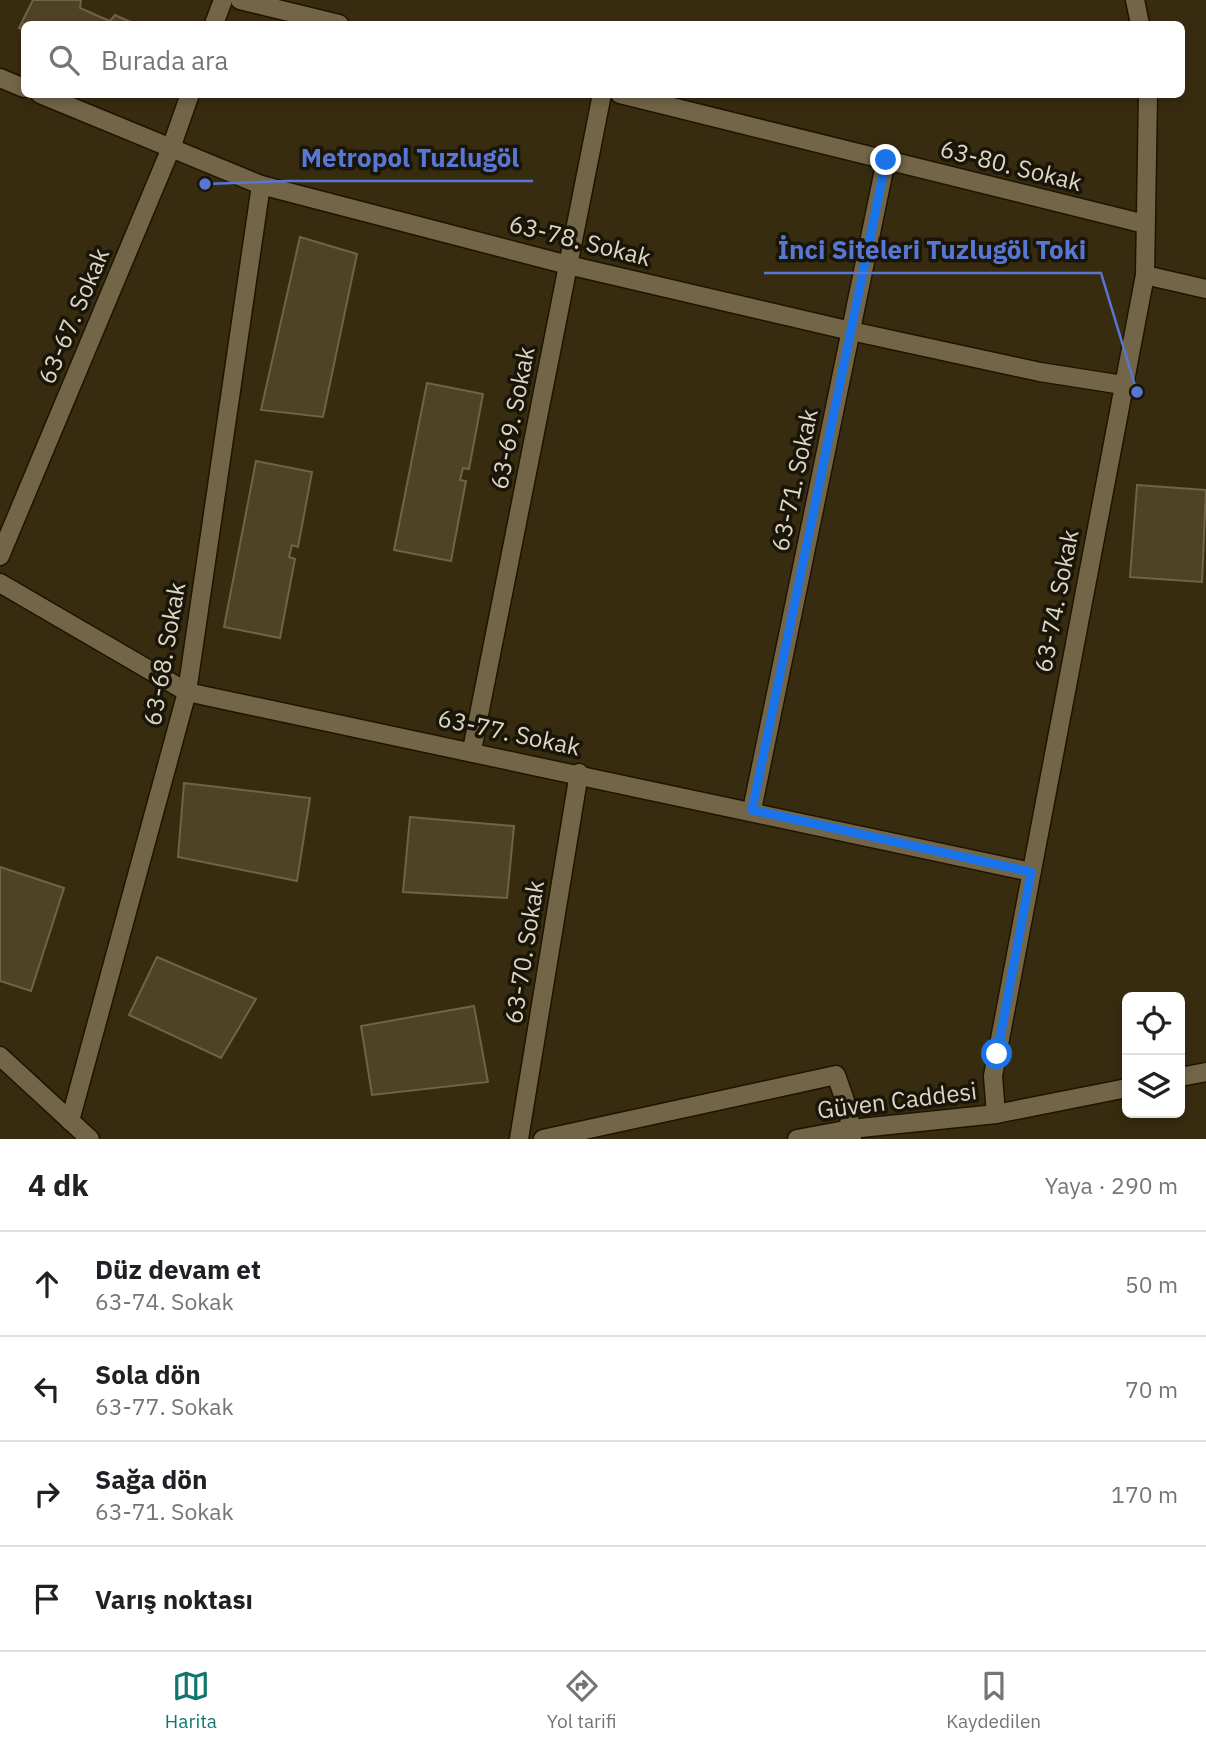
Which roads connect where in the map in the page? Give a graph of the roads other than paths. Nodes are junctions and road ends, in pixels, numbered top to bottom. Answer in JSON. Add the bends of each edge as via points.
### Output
{"nodes":[{"id":1,"x":223,"y":0,"type":"edge"},
{"id":2,"x":240,"y":0,"type":"edge"},
{"id":3,"x":1135,"y":0,"type":"edge"},
{"id":4,"x":215,"y":21,"type":"edge"},
{"id":5,"x":327,"y":21,"type":"edge"},
{"id":6,"x":1139,"y":21,"type":"edge"},
{"id":7,"x":0,"y":78,"type":"edge"},
{"id":8,"x":21,"y":87,"type":"edge"},
{"id":9,"x":50,"y":98,"type":"edge"},
{"id":10,"x":189,"y":98,"type":"edge"},
{"id":11,"x":601,"y":98,"type":"edge"},
{"id":12,"x":636,"y":98,"type":"edge"},
{"id":13,"x":1148,"y":98,"type":"edge"},
{"id":14,"x":171,"y":148,"type":"junction"},
{"id":15,"x":886,"y":160,"type":"junction"},
{"id":16,"x":261,"y":186,"type":"junction"},
{"id":17,"x":1145,"y":225,"type":"junction"},
{"id":18,"x":568,"y":265,"type":"junction"},
{"id":19,"x":1144,"y":275,"type":"junction"},
{"id":20,"x":1206,"y":289,"type":"edge"},
{"id":21,"x":851,"y":331,"type":"junction"},
{"id":22,"x":1123,"y":385,"type":"junction"},
{"id":23,"x":0,"y":556,"type":"edge"},
{"id":24,"x":0,"y":583,"type":"edge"},
{"id":25,"x":187,"y":692,"type":"junction"},
{"id":26,"x":472,"y":750,"type":"junction"},
{"id":27,"x":579,"y":773,"type":"junction"},
{"id":28,"x":752,"y":810,"type":"junction"},
{"id":29,"x":1031,"y":872,"type":"junction"},
{"id":30,"x":0,"y":1055,"type":"edge"},
{"id":31,"x":1206,"y":1072,"type":"edge"},
{"id":32,"x":1185,"y":1076,"type":"edge"},
{"id":33,"x":1122,"y":1089,"type":"edge"},
{"id":34,"x":996,"y":1114,"type":"junction"},
{"id":35,"x":70,"y":1121,"type":"junction"},
{"id":36,"x":852,"y":1134,"type":"edge"},
{"id":37,"x":90,"y":1139,"type":"edge"},
{"id":38,"x":519,"y":1139,"type":"edge"},
{"id":39,"x":543,"y":1139,"type":"edge"},
{"id":40,"x":797,"y":1139,"type":"edge"}],
"edges":[{"from":1,"to":4,"type":"street"},
{"from":2,"to":5,"type":"street"},
{"from":3,"to":6,"type":"street"},
{"from":7,"to":8,"type":"street"},
{"from":9,"to":14,"type":"street","name":"63-78. Sokak"},
{"from":10,"to":14,"type":"street","name":"63-67. Sokak"},
{"from":11,"to":18,"type":"street","name":"63-69. Sokak"},
{"from":12,"to":15,"type":"street","name":"63-80. Sokak"},
{"from":13,"to":17,"type":"street","name":"63-74. Sokak"},
{"from":14,"to":16,"type":"street","name":"63-78. Sokak"},
{"from":14,"to":23,"type":"street","name":"63-67. Sokak"},
{"from":15,"to":17,"type":"street","name":"63-80. Sokak"},
{"from":15,"to":21,"type":"street","name":"63-71. Sokak"},
{"from":16,"to":18,"type":"street","name":"63-78. Sokak"},
{"from":16,"to":25,"type":"street","name":"63-68. Sokak"},
{"from":17,"to":19,"type":"street","name":"63-74. Sokak"},
{"from":18,"to":21,"type":"street","name":"63-78. Sokak"},
{"from":18,"to":26,"type":"street","name":"63-69. Sokak"},
{"from":19,"to":20,"type":"street"},
{"from":19,"to":22,"type":"street","name":"63-74. Sokak"},
{"from":21,"to":22,"type":"street","name":"63-78. Sokak"},
{"from":21,"to":28,"type":"street","name":"63-71. Sokak"},
{"from":22,"to":29,"type":"street","name":"63-74. Sokak"},
{"from":24,"to":25,"type":"street","name":"63-77. Sokak"},
{"from":25,"to":26,"type":"street","name":"63-77. Sokak"},
{"from":25,"to":35,"type":"street","name":"63-68. Sokak"},
{"from":26,"to":27,"type":"street","name":"63-77. Sokak"},
{"from":27,"to":28,"type":"street","name":"63-77. Sokak"},
{"from":27,"to":38,"type":"street","name":"63-70. Sokak"},
{"from":28,"to":29,"type":"street","name":"63-77. Sokak"},
{"from":29,"to":34,"type":"street","name":"63-74. Sokak","via":[[993,1076]]},
{"from":30,"to":35,"type":"street"},
{"from":31,"to":32,"type":"street"},
{"from":33,"to":34,"type":"street","name":"Güven Caddesi"},
{"from":34,"to":36,"type":"street","name":"Güven Caddesi"},
{"from":35,"to":37,"type":"street"},
{"from":36,"to":39,"type":"street","name":"Güven Caddesi","via":[[836,1075]]},
{"from":36,"to":40,"type":"street","name":"Güven Caddesi"}]}
